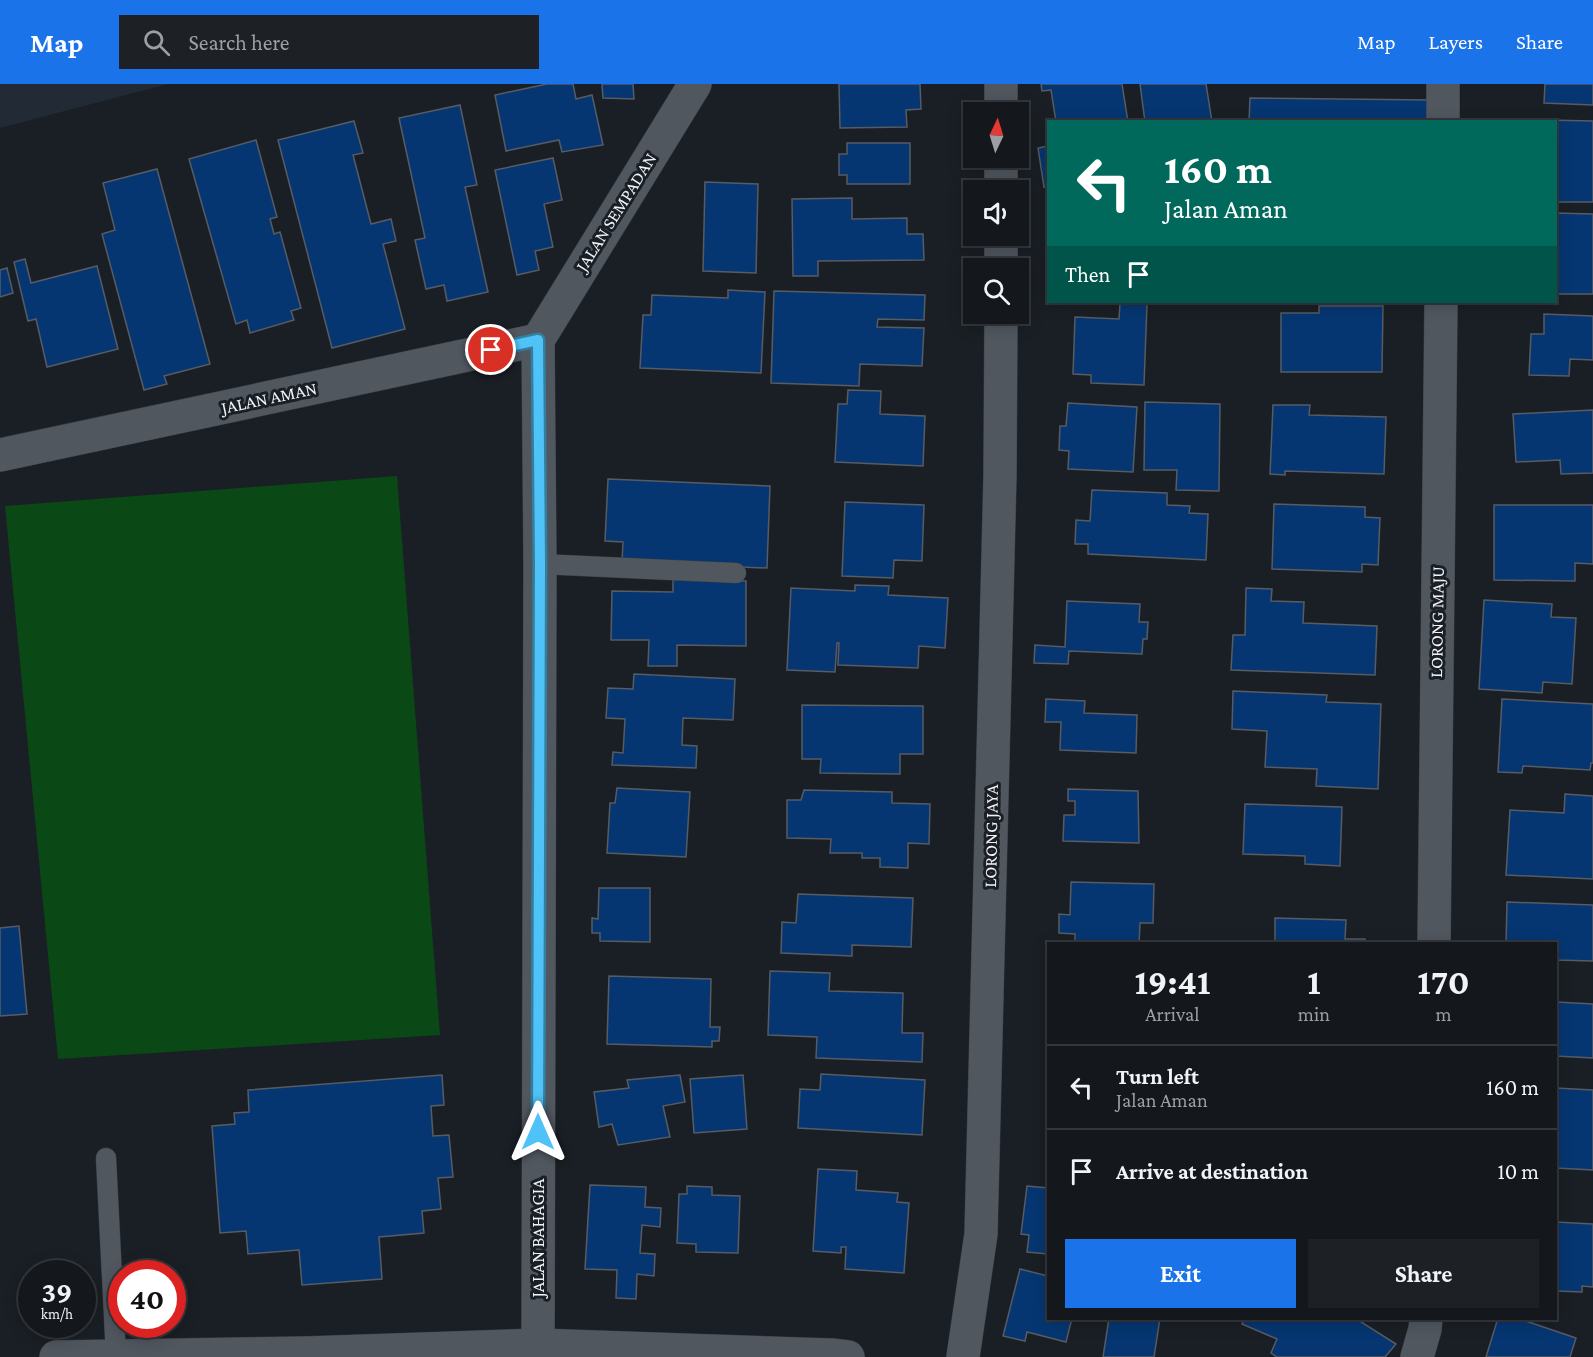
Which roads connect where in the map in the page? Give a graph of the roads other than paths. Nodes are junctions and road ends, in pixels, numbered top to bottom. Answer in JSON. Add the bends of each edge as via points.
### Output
{"nodes":[{"id":1,"x":695,"y":84,"type":"edge"},
{"id":2,"x":1002,"y":84,"type":"edge"},
{"id":3,"x":1443,"y":84,"type":"edge"},
{"id":4,"x":1001,"y":102,"type":"edge"},
{"id":5,"x":1443,"y":120,"type":"edge"},
{"id":6,"x":1441,"y":303,"type":"edge"},
{"id":7,"x":1001,"y":324,"type":"edge"},
{"id":8,"x":538,"y":340,"type":"junction"},
{"id":9,"x":0,"y":455,"type":"edge"},
{"id":10,"x":540,"y":564,"type":"junction"},
{"id":11,"x":736,"y":573,"type":"dead end"},
{"id":12,"x":1434,"y":942,"type":"edge"},
{"id":13,"x":106,"y":1158,"type":"dead end"},
{"id":14,"x":1426,"y":1320,"type":"edge"},
{"id":15,"x":538,"y":1344,"type":"junction"},
{"id":16,"x":693,"y":1354,"type":"edge"},
{"id":17,"x":305,"y":1355,"type":"edge"},
{"id":18,"x":116,"y":1356,"type":"edge"},
{"id":19,"x":837,"y":1356,"type":"edge"},
{"id":20,"x":56,"y":1357,"type":"edge"},
{"id":21,"x":963,"y":1357,"type":"edge"},
{"id":22,"x":1417,"y":1357,"type":"edge"}],
"edges":[{"from":1,"to":8,"type":"street","name":"JALAN SEMPADAN"},
{"from":2,"to":4,"type":"street"},
{"from":3,"to":5,"type":"street"},
{"from":6,"to":12,"type":"street","name":"LORONG MAJU"},
{"from":7,"to":21,"type":"street","name":"LORONG JAYA","via":[[981,1234]]},
{"from":8,"to":9,"type":"street","name":"JALAN AMAN"},
{"from":8,"to":10,"type":"street","name":"JALAN BAHAGIA"},
{"from":10,"to":11,"type":"lane"},
{"from":10,"to":15,"type":"street","name":"JALAN BAHAGIA"},
{"from":13,"to":18,"type":"lane"},
{"from":14,"to":22,"type":"street"},
{"from":15,"to":16,"type":"street"},
{"from":15,"to":17,"type":"street"},
{"from":16,"to":19,"type":"street"},
{"from":17,"to":18,"type":"street"},
{"from":18,"to":20,"type":"street"}]}
